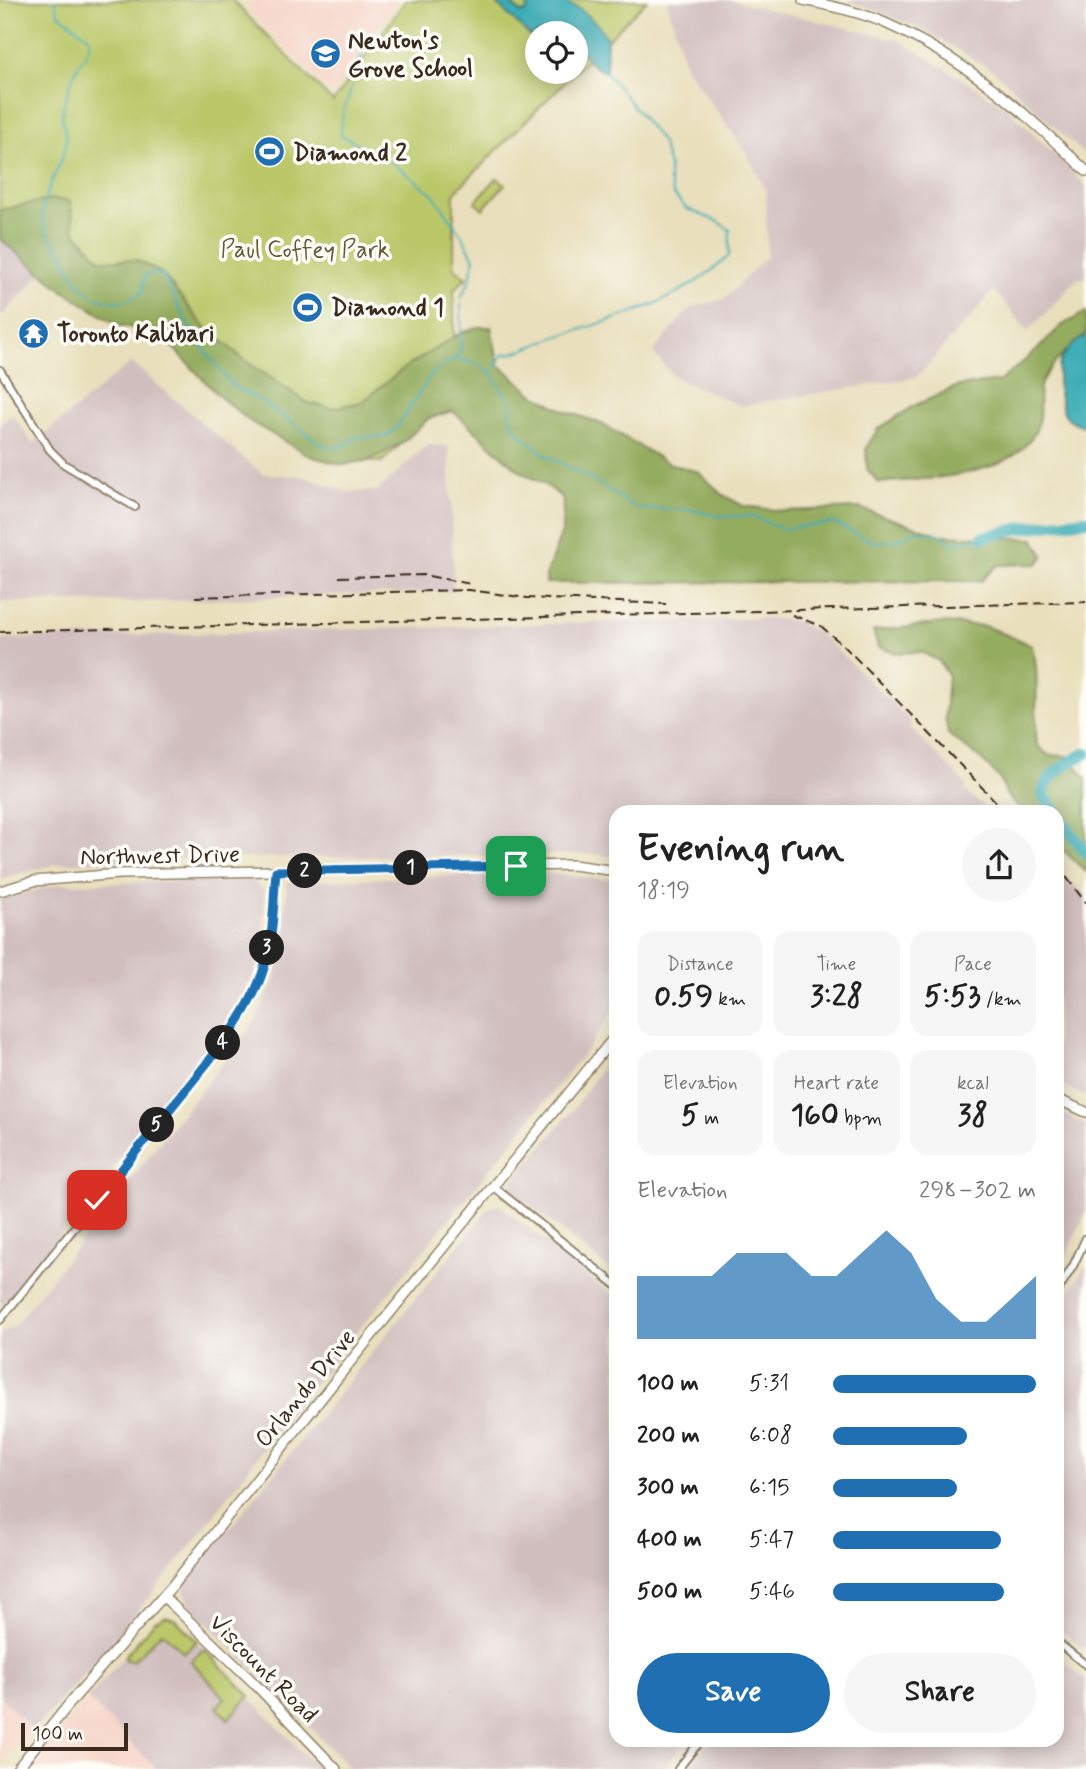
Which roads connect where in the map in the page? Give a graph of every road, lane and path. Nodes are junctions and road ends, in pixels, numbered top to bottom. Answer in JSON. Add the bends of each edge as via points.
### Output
{"nodes":[{"id":1,"x":803,"y":0,"type":"edge"},
{"id":2,"x":1086,"y":171,"type":"edge"},
{"id":3,"x":0,"y":370,"type":"edge"},
{"id":4,"x":135,"y":506,"type":"dead end"},
{"id":5,"x":609,"y":870,"type":"edge"},
{"id":6,"x":276,"y":871,"type":"junction"},
{"id":7,"x":0,"y":891,"type":"edge"},
{"id":8,"x":609,"y":1044,"type":"edge"},
{"id":9,"x":1064,"y":1102,"type":"edge"},
{"id":10,"x":1086,"y":1112,"type":"edge"},
{"id":11,"x":494,"y":1187,"type":"junction"},
{"id":12,"x":1086,"y":1238,"type":"edge"},
{"id":13,"x":609,"y":1279,"type":"edge"},
{"id":14,"x":1064,"y":1281,"type":"edge"},
{"id":15,"x":0,"y":1320,"type":"edge"},
{"id":16,"x":163,"y":1596,"type":"junction"},
{"id":17,"x":1064,"y":1648,"type":"edge"},
{"id":18,"x":1086,"y":1665,"type":"edge"},
{"id":19,"x":695,"y":1747,"type":"edge"},
{"id":20,"x":16,"y":1767,"type":"edge"},
{"id":21,"x":336,"y":1769,"type":"edge"},
{"id":22,"x":678,"y":1769,"type":"edge"}],
"edges":[{"from":1,"to":2,"type":"street","via":[[883,22],[944,53],[1026,113]]},
{"from":3,"to":4,"type":"street","via":[[50,450],[64,464]]},
{"from":5,"to":6,"type":"street","name":"Northwest Drive","via":[[573,865]]},
{"from":6,"to":7,"type":"street","name":"Northwest Drive","via":[[68,877]]},
{"from":6,"to":15,"type":"street","via":[[263,973],[242,1016]]},
{"from":8,"to":11,"type":"street","name":"Orlando Drive"},
{"from":9,"to":10,"type":"street"},
{"from":11,"to":13,"type":"street"},
{"from":11,"to":16,"type":"street","name":"Orlando Drive"},
{"from":12,"to":14,"type":"street"},
{"from":16,"to":20,"type":"street","name":"Orlando Drive"},
{"from":16,"to":21,"type":"street","name":"Viscount Road"},
{"from":17,"to":18,"type":"street"},
{"from":19,"to":22,"type":"street"}]}
